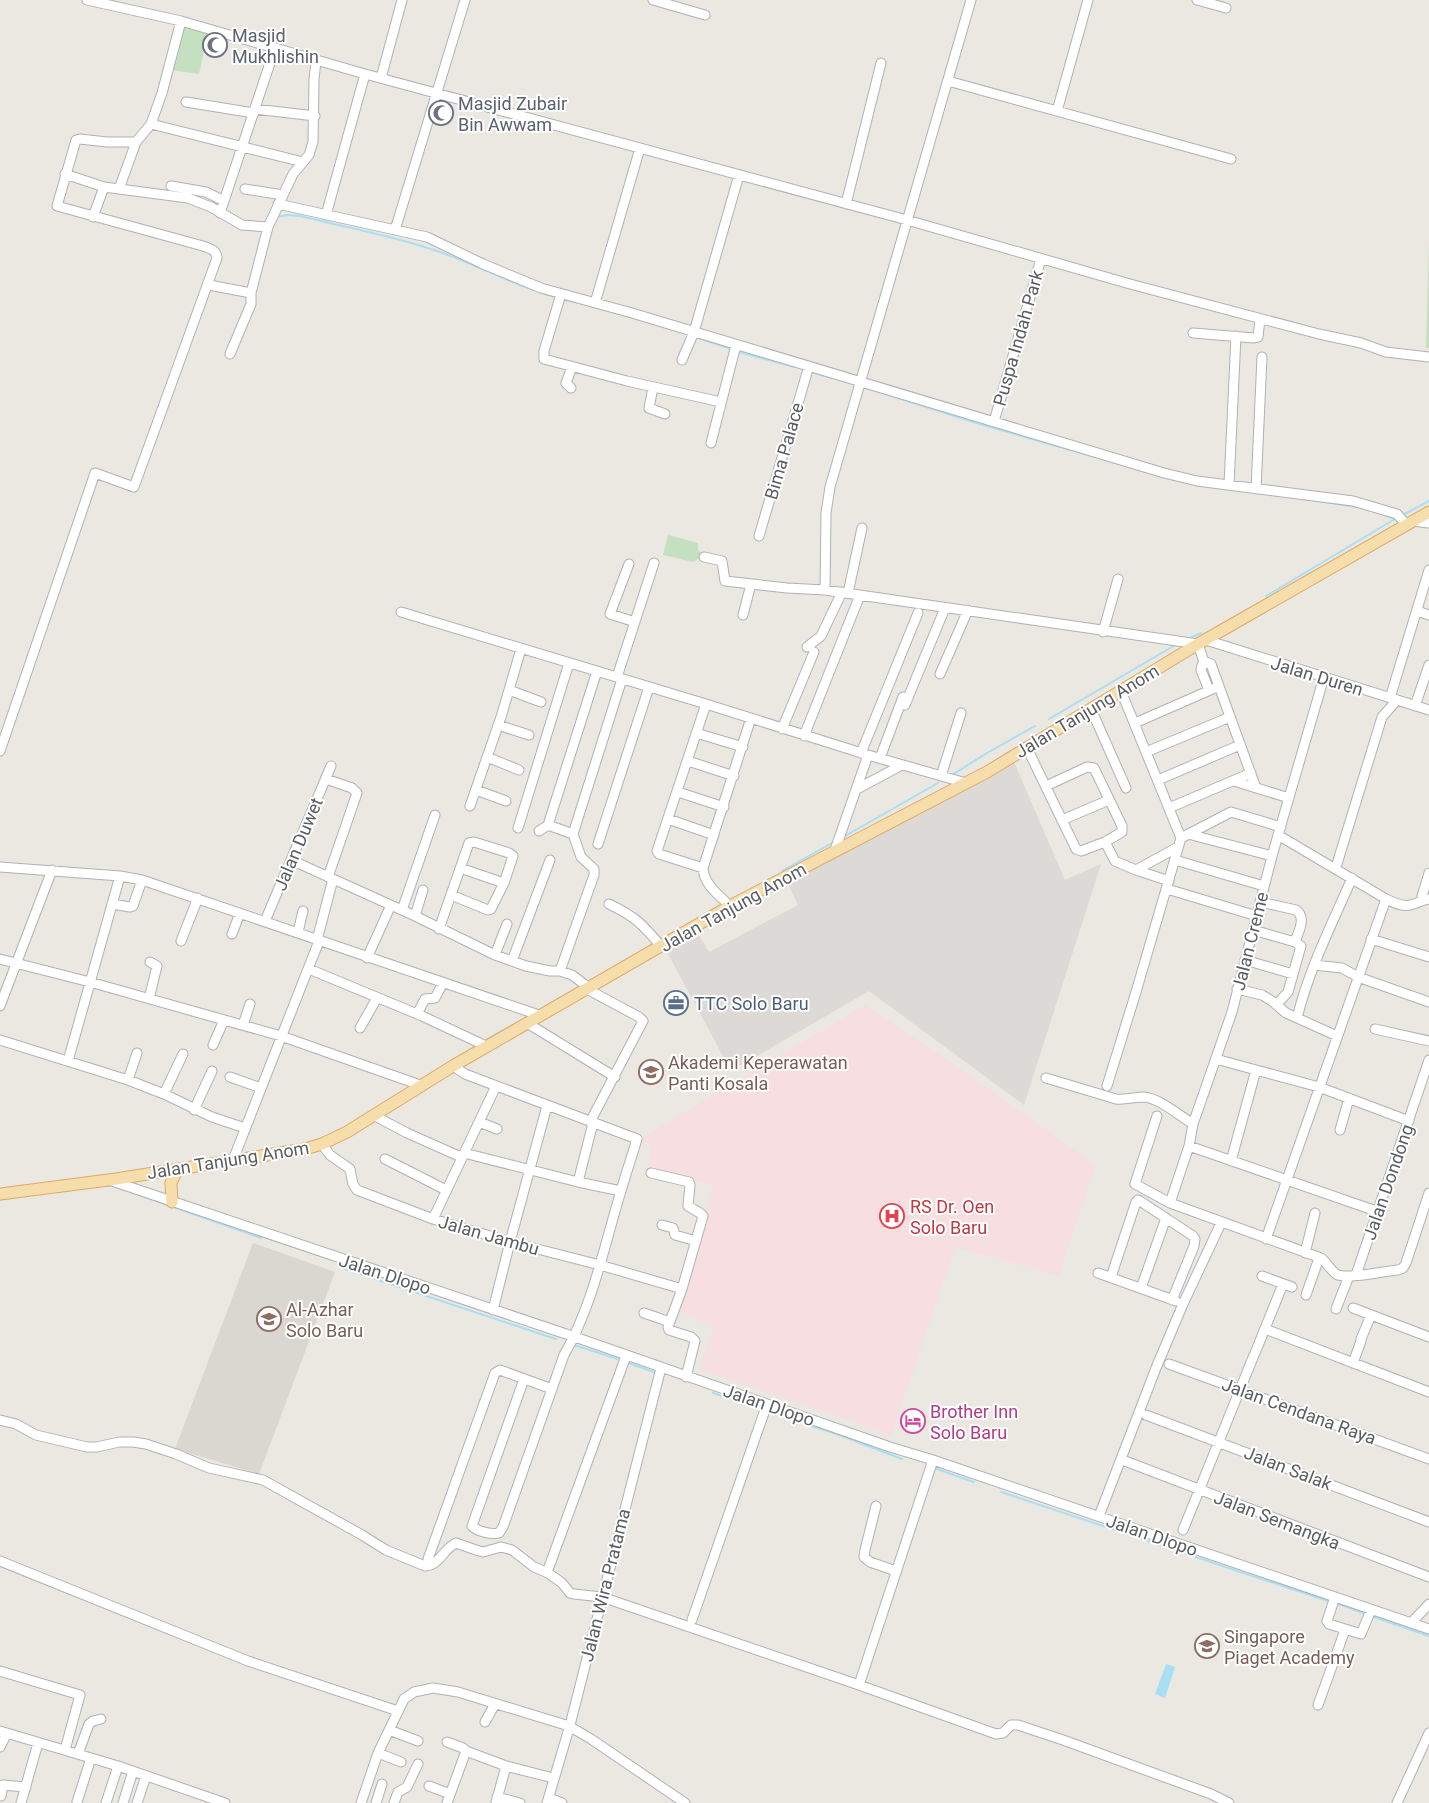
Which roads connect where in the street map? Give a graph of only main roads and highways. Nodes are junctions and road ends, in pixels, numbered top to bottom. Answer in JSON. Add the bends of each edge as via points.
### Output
{"nodes":[{"id":1,"x":1415,"y":518,"type":"edge"},
{"id":2,"x":177,"y":1170,"type":"junction"},
{"id":3,"x":0,"y":1194,"type":"edge"},
{"id":4,"x":172,"y":1202,"type":"road end"}],
"edges":[{"from":1,"to":2,"type":"main road","name":"Jalan Tanjung Anom","via":[[1197,642],[1027,748],[730,906],[486,1046],[347,1132],[306,1149]]},
{"from":2,"to":3,"type":"main road","name":"Jalan Tanjung Anom"},
{"from":2,"to":4,"type":"main road","via":[[171,1183]]}]}
